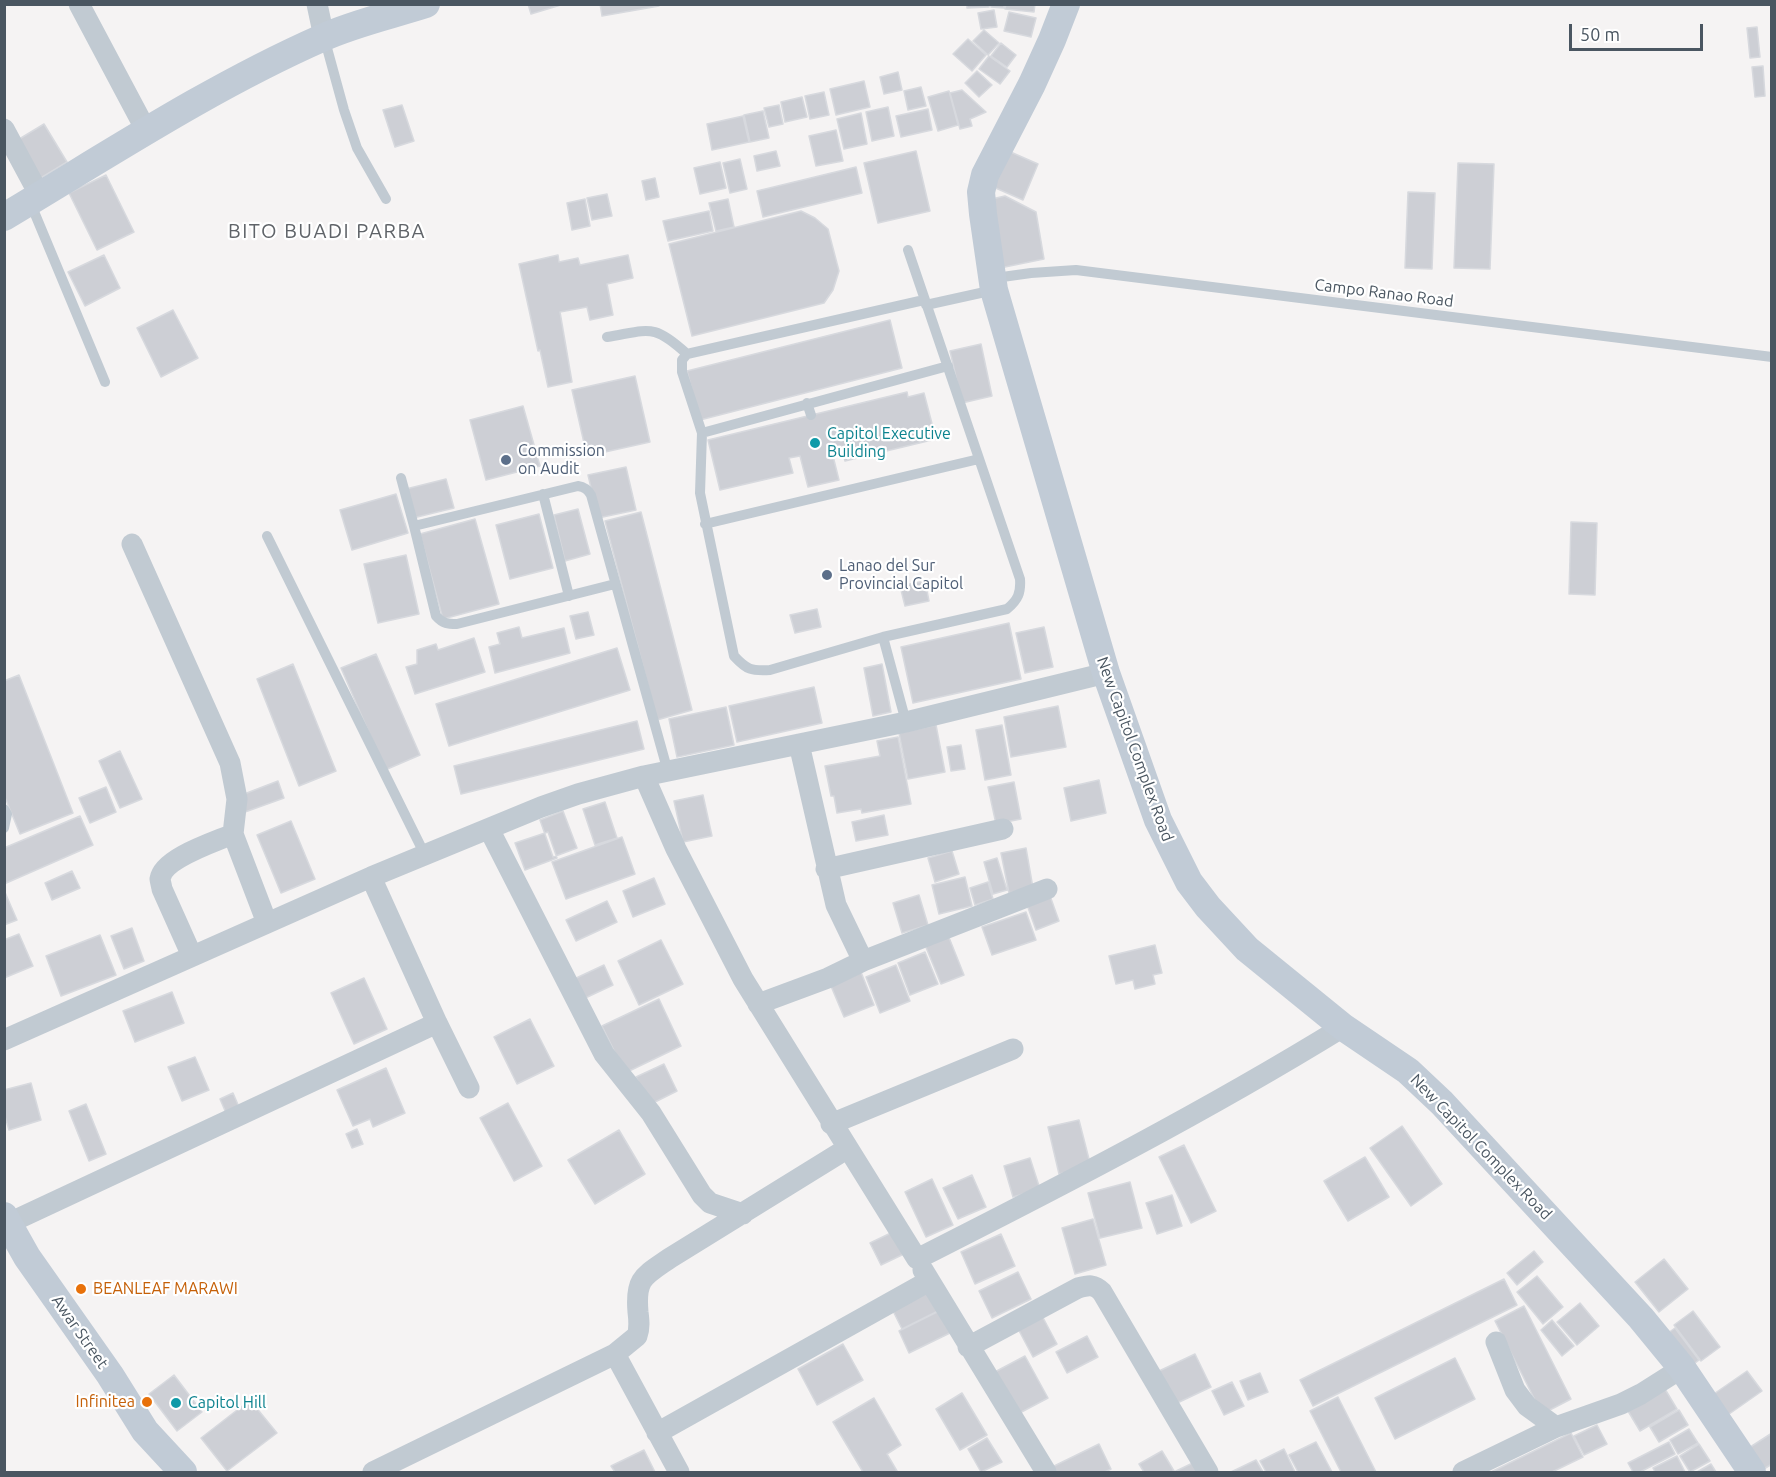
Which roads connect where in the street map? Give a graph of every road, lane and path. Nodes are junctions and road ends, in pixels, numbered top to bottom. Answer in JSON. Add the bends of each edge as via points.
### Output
{"nodes":[{"id":1,"x":79,"y":4,"type":"edge"},
{"id":2,"x":317,"y":4,"type":"edge"},
{"id":3,"x":426,"y":4,"type":"edge"},
{"id":4,"x":1066,"y":4,"type":"edge"},
{"id":5,"x":324,"y":37,"type":"junction"},
{"id":6,"x":4,"y":129,"type":"edge"},
{"id":7,"x":147,"y":132,"type":"junction"},
{"id":8,"x":35,"y":199,"type":"junction"},
{"id":9,"x":386,"y":199,"type":"dead end"},
{"id":10,"x":4,"y":217,"type":"edge"},
{"id":11,"x":908,"y":250,"type":"dead end"},
{"id":12,"x":994,"y":284,"type":"junction"},
{"id":13,"x":925,"y":303,"type":"junction"},
{"id":14,"x":608,"y":337,"type":"dead end"},
{"id":15,"x":687,"y":354,"type":"junction"},
{"id":16,"x":1772,"y":357,"type":"edge"},
{"id":17,"x":948,"y":366,"type":"junction"},
{"id":18,"x":105,"y":382,"type":"dead end"},
{"id":19,"x":807,"y":403,"type":"junction"},
{"id":20,"x":811,"y":415,"type":"dead end"},
{"id":21,"x":702,"y":433,"type":"junction"},
{"id":22,"x":979,"y":459,"type":"junction"},
{"id":23,"x":401,"y":478,"type":"dead end"},
{"id":24,"x":543,"y":495,"type":"junction"},
{"id":25,"x":705,"y":524,"type":"junction"},
{"id":26,"x":414,"y":526,"type":"junction"},
{"id":27,"x":267,"y":536,"type":"dead end"},
{"id":28,"x":132,"y":544,"type":"dead end"},
{"id":29,"x":615,"y":584,"type":"junction"},
{"id":30,"x":569,"y":596,"type":"junction"},
{"id":31,"x":883,"y":637,"type":"junction"},
{"id":32,"x":1106,"y":673,"type":"junction"},
{"id":33,"x":906,"y":722,"type":"junction"},
{"id":34,"x":799,"y":744,"type":"junction"},
{"id":35,"x":668,"y":772,"type":"junction"},
{"id":36,"x":644,"y":776,"type":"junction"},
{"id":37,"x":4,"y":809,"type":"edge"},
{"id":38,"x":4,"y":828,"type":"edge"},
{"id":39,"x":489,"y":829,"type":"junction"},
{"id":40,"x":1003,"y":829,"type":"dead end"},
{"id":41,"x":233,"y":834,"type":"junction"},
{"id":42,"x":425,"y":855,"type":"junction"},
{"id":43,"x":826,"y":869,"type":"junction"},
{"id":44,"x":371,"y":877,"type":"junction"},
{"id":45,"x":1047,"y":889,"type":"dead end"},
{"id":46,"x":267,"y":923,"type":"junction"},
{"id":47,"x":192,"y":956,"type":"junction"},
{"id":48,"x":862,"y":960,"type":"junction"},
{"id":49,"x":758,"y":1004,"type":"junction"},
{"id":50,"x":437,"y":1023,"type":"junction"},
{"id":51,"x":1343,"y":1027,"type":"junction"},
{"id":52,"x":4,"y":1040,"type":"edge"},
{"id":53,"x":1013,"y":1048,"type":"dead end"},
{"id":54,"x":469,"y":1088,"type":"dead end"},
{"id":55,"x":831,"y":1124,"type":"junction"},
{"id":56,"x":848,"y":1148,"type":"junction"},
{"id":57,"x":743,"y":1214,"type":"junction"},
{"id":58,"x":7,"y":1220,"type":"edge"},
{"id":59,"x":917,"y":1259,"type":"junction"},
{"id":60,"x":929,"y":1281,"type":"junction"},
{"id":61,"x":1496,"y":1342,"type":"dead end"},
{"id":62,"x":969,"y":1347,"type":"junction"},
{"id":63,"x":615,"y":1354,"type":"junction"},
{"id":64,"x":1682,"y":1368,"type":"junction"},
{"id":65,"x":1556,"y":1426,"type":"junction"},
{"id":66,"x":657,"y":1433,"type":"junction"},
{"id":67,"x":183,"y":1473,"type":"edge"},
{"id":68,"x":373,"y":1473,"type":"edge"},
{"id":69,"x":679,"y":1473,"type":"edge"},
{"id":70,"x":1046,"y":1473,"type":"edge"},
{"id":71,"x":1208,"y":1473,"type":"edge"},
{"id":72,"x":1464,"y":1473,"type":"edge"},
{"id":73,"x":1752,"y":1473,"type":"edge"}],
"edges":[{"from":1,"to":7,"type":"street"},
{"from":2,"to":5,"type":"street"},
{"from":3,"to":5,"type":"main road"},
{"from":4,"to":12,"type":"main road","name":"New Capitol Complex Road","via":[[1032,84],[985,175],[982,214]]},
{"from":5,"to":7,"type":"main road"},
{"from":5,"to":9,"type":"lane","via":[[357,148]]},
{"from":6,"to":8,"type":"street"},
{"from":7,"to":8,"type":"main road"},
{"from":8,"to":10,"type":"main road"},
{"from":8,"to":18,"type":"lane"},
{"from":11,"to":13,"type":"lane"},
{"from":12,"to":13,"type":"lane","name":"Campo Ranao Road"},
{"from":12,"to":16,"type":"lane","name":"Campo Ranao Road","via":[[1030,273],[1076,270]]},
{"from":12,"to":32,"type":"main road","name":"New Capitol Complex Road"},
{"from":13,"to":15,"type":"lane","name":"Campo Ranao Road"},
{"from":13,"to":17,"type":"lane"},
{"from":14,"to":15,"type":"lane","via":[[657,331]]},
{"from":15,"to":21,"type":"lane","via":[[682,360],[682,372]]},
{"from":17,"to":19,"type":"lane"},
{"from":17,"to":22,"type":"lane"},
{"from":19,"to":20,"type":"lane"},
{"from":19,"to":21,"type":"lane"},
{"from":21,"to":25,"type":"lane","via":[[700,493]]},
{"from":22,"to":25,"type":"lane","via":[[831,487]]},
{"from":22,"to":31,"type":"lane","via":[[1021,592],[1007,609]]},
{"from":23,"to":26,"type":"lane"},
{"from":24,"to":26,"type":"lane"},
{"from":24,"to":29,"type":"lane","via":[[578,486],[588,490]]},
{"from":24,"to":30,"type":"lane"},
{"from":25,"to":31,"type":"lane","via":[[734,656],[743,666],[753,671],[770,670]]},
{"from":26,"to":30,"type":"lane","via":[[436,616],[441,621],[457,624]]},
{"from":27,"to":42,"type":"lane"},
{"from":28,"to":41,"type":"street","via":[[230,764],[237,799]]},
{"from":29,"to":30,"type":"lane"},
{"from":29,"to":35,"type":"lane"},
{"from":31,"to":33,"type":"lane"},
{"from":32,"to":33,"type":"street"},
{"from":32,"to":51,"type":"main road","name":"New Capitol Complex Road","via":[[1158,820],[1189,882],[1247,949]]},
{"from":33,"to":34,"type":"street"},
{"from":34,"to":35,"type":"street"},
{"from":34,"to":43,"type":"street"},
{"from":35,"to":36,"type":"street"},
{"from":36,"to":39,"type":"street","via":[[569,797]]},
{"from":36,"to":49,"type":"street","via":[[676,849]]},
{"from":37,"to":38,"type":"lane"},
{"from":39,"to":42,"type":"street"},
{"from":39,"to":57,"type":"street","via":[[604,1054],[651,1113],[702,1196],[710,1203]]},
{"from":40,"to":43,"type":"street"},
{"from":41,"to":46,"type":"street"},
{"from":41,"to":47,"type":"street","via":[[174,860],[160,879]]},
{"from":42,"to":44,"type":"street"},
{"from":43,"to":48,"type":"street","via":[[836,905]]},
{"from":44,"to":46,"type":"street"},
{"from":44,"to":50,"type":"street"},
{"from":45,"to":48,"type":"street"},
{"from":46,"to":47,"type":"street"},
{"from":47,"to":52,"type":"street"},
{"from":48,"to":49,"type":"street","via":[[828,978]]},
{"from":49,"to":55,"type":"street"},
{"from":50,"to":54,"type":"street"},
{"from":50,"to":58,"type":"street"},
{"from":51,"to":59,"type":"street","via":[[1149,1138]]},
{"from":51,"to":64,"type":"main road","name":"New Capitol Complex Road","via":[[1408,1071],[1442,1103],[1641,1318]]},
{"from":53,"to":55,"type":"street"},
{"from":55,"to":56,"type":"street"},
{"from":56,"to":57,"type":"street"},
{"from":56,"to":59,"type":"street"},
{"from":57,"to":63,"type":"street","via":[[648,1274],[636,1293],[637,1336]]},
{"from":58,"to":67,"type":"main road","name":"Awar Street","via":[[27,1257],[145,1431]]},
{"from":59,"to":60,"type":"street"},
{"from":60,"to":62,"type":"street"},
{"from":60,"to":66,"type":"street"},
{"from":61,"to":65,"type":"street","via":[[1515,1390],[1527,1406]]},
{"from":62,"to":70,"type":"street"},
{"from":62,"to":71,"type":"street","via":[[1078,1288],[1096,1286]]},
{"from":63,"to":66,"type":"street"},
{"from":63,"to":68,"type":"street"},
{"from":64,"to":65,"type":"street","via":[[1621,1404]]},
{"from":64,"to":73,"type":"main road","name":"New Capitol Complex Road"},
{"from":65,"to":72,"type":"street"},
{"from":66,"to":69,"type":"street"}]}
